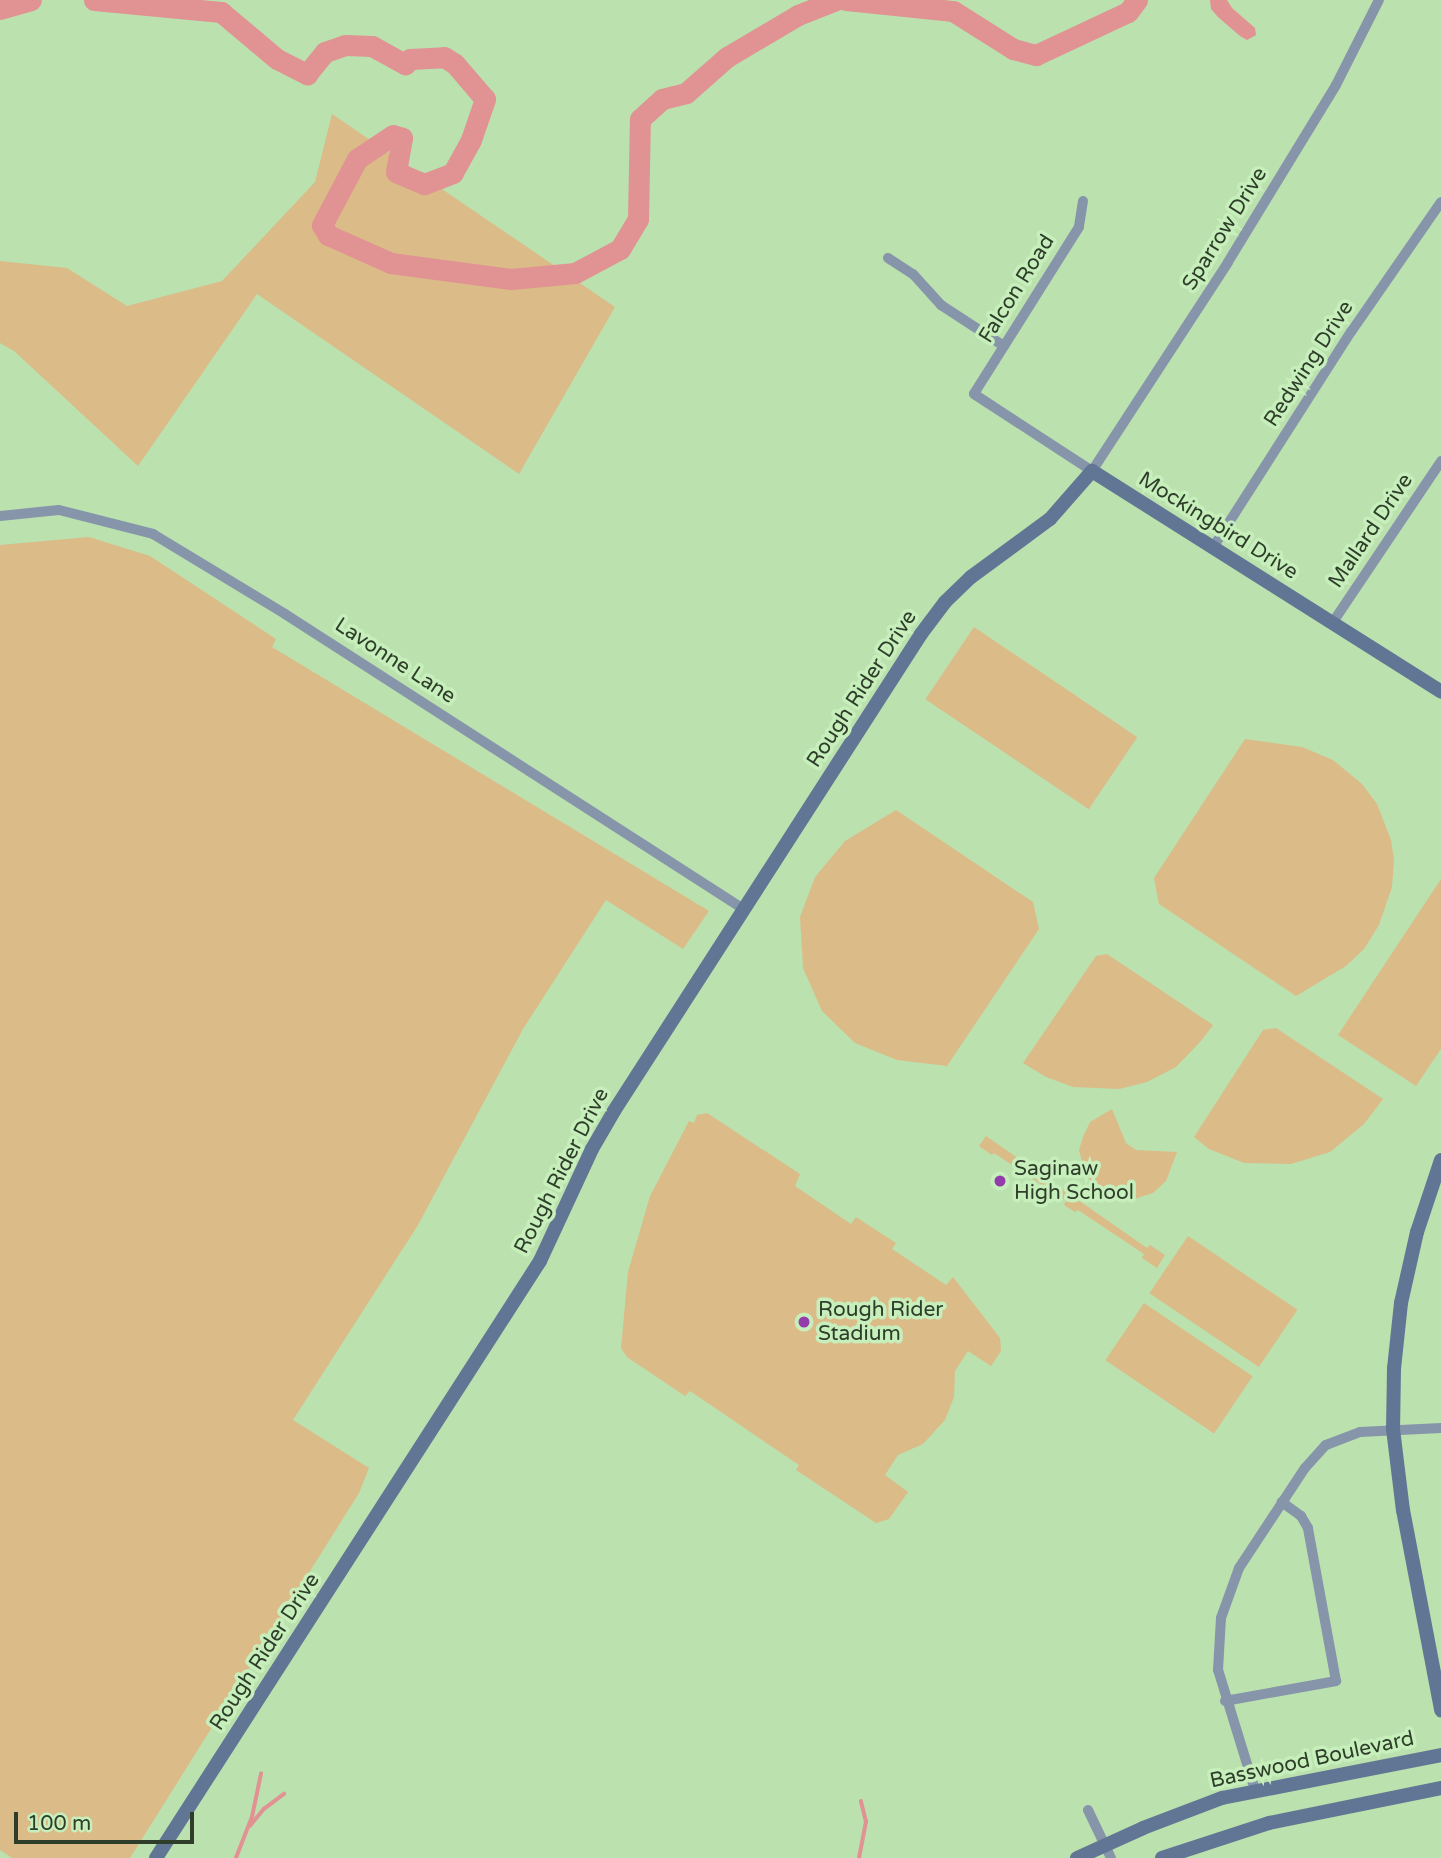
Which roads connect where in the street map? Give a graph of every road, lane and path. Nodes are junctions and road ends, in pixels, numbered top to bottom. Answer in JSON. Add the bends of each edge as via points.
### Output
{"nodes":[{"id":1,"x":1379,"y":0,"type":"edge"},
{"id":2,"x":1083,"y":201,"type":"dead end"},
{"id":3,"x":1441,"y":202,"type":"edge"},
{"id":4,"x":888,"y":258,"type":"dead end"},
{"id":5,"x":1004,"y":346,"type":"junction"},
{"id":6,"x":974,"y":394,"type":"joint"},
{"id":7,"x":1441,"y":461,"type":"edge"},
{"id":8,"x":1092,"y":471,"type":"junction"},
{"id":9,"x":0,"y":516,"type":"edge"},
{"id":10,"x":1212,"y":549,"type":"junction"},
{"id":11,"x":1333,"y":622,"type":"junction"},
{"id":12,"x":1441,"y":692,"type":"edge"},
{"id":13,"x":745,"y":910,"type":"junction"},
{"id":14,"x":1441,"y":1160,"type":"edge"},
{"id":15,"x":1441,"y":1428,"type":"edge"},
{"id":16,"x":1393,"y":1429,"type":"junction"},
{"id":17,"x":1282,"y":1502,"type":"junction"},
{"id":18,"x":1225,"y":1701,"type":"junction"},
{"id":19,"x":1441,"y":1710,"type":"edge"},
{"id":20,"x":1441,"y":1755,"type":"edge"},
{"id":21,"x":1441,"y":1788,"type":"edge"},
{"id":22,"x":1255,"y":1790,"type":"junction"},
{"id":23,"x":1088,"y":1810,"type":"dead end"},
{"id":24,"x":1108,"y":1851,"type":"edge"},
{"id":25,"x":156,"y":1858,"type":"edge"},
{"id":26,"x":1077,"y":1858,"type":"edge"},
{"id":27,"x":1162,"y":1858,"type":"edge"}],
"edges":[{"from":1,"to":8,"type":"street","name":"Sparrow Drive","via":[[1336,85]]},
{"from":2,"to":5,"type":"street","name":"Falcon Road","via":[[1079,227]]},
{"from":3,"to":10,"type":"street","name":"Redwing Drive","via":[[1351,332]]},
{"from":4,"to":5,"type":"street","via":[[913,274],[941,305]]},
{"from":5,"to":6,"type":"street","name":"Falcon Road"},
{"from":6,"to":8,"type":"street","name":"Mockingbird Drive"},
{"from":7,"to":11,"type":"street","name":"Mallard Drive"},
{"from":8,"to":10,"type":"street","name":"Mockingbird Drive"},
{"from":8,"to":13,"type":"street","name":"Rough Rider Drive","via":[[1050,519],[971,577],[939,610]]},
{"from":9,"to":13,"type":"street","name":"Lavonne Lane","via":[[59,510],[153,534]]},
{"from":10,"to":11,"type":"street","name":"Mockingbird Drive"},
{"from":11,"to":12,"type":"street","name":"Mockingbird Drive"},
{"from":13,"to":25,"type":"street","name":"Rough Rider Drive","via":[[602,1131],[540,1261]]},
{"from":14,"to":16,"type":"street","via":[[1417,1232],[1401,1303]]},
{"from":15,"to":16,"type":"street"},
{"from":16,"to":17,"type":"street","via":[[1350,1434],[1326,1445]]},
{"from":16,"to":19,"type":"street","via":[[1403,1510]]},
{"from":17,"to":18,"type":"street","via":[[1239,1568],[1225,1601],[1217,1651]]},
{"from":17,"to":18,"type":"street","via":[[1308,1528],[1336,1681]]},
{"from":18,"to":22,"type":"street"},
{"from":20,"to":22,"type":"street","name":"Basswood Boulevard"},
{"from":21,"to":27,"type":"street","via":[[1277,1821]]},
{"from":22,"to":24,"type":"street","name":"Basswood Boulevard","via":[[1185,1811]]},
{"from":23,"to":24,"type":"street"},
{"from":24,"to":26,"type":"street","name":"Basswood Boulevard"}]}
